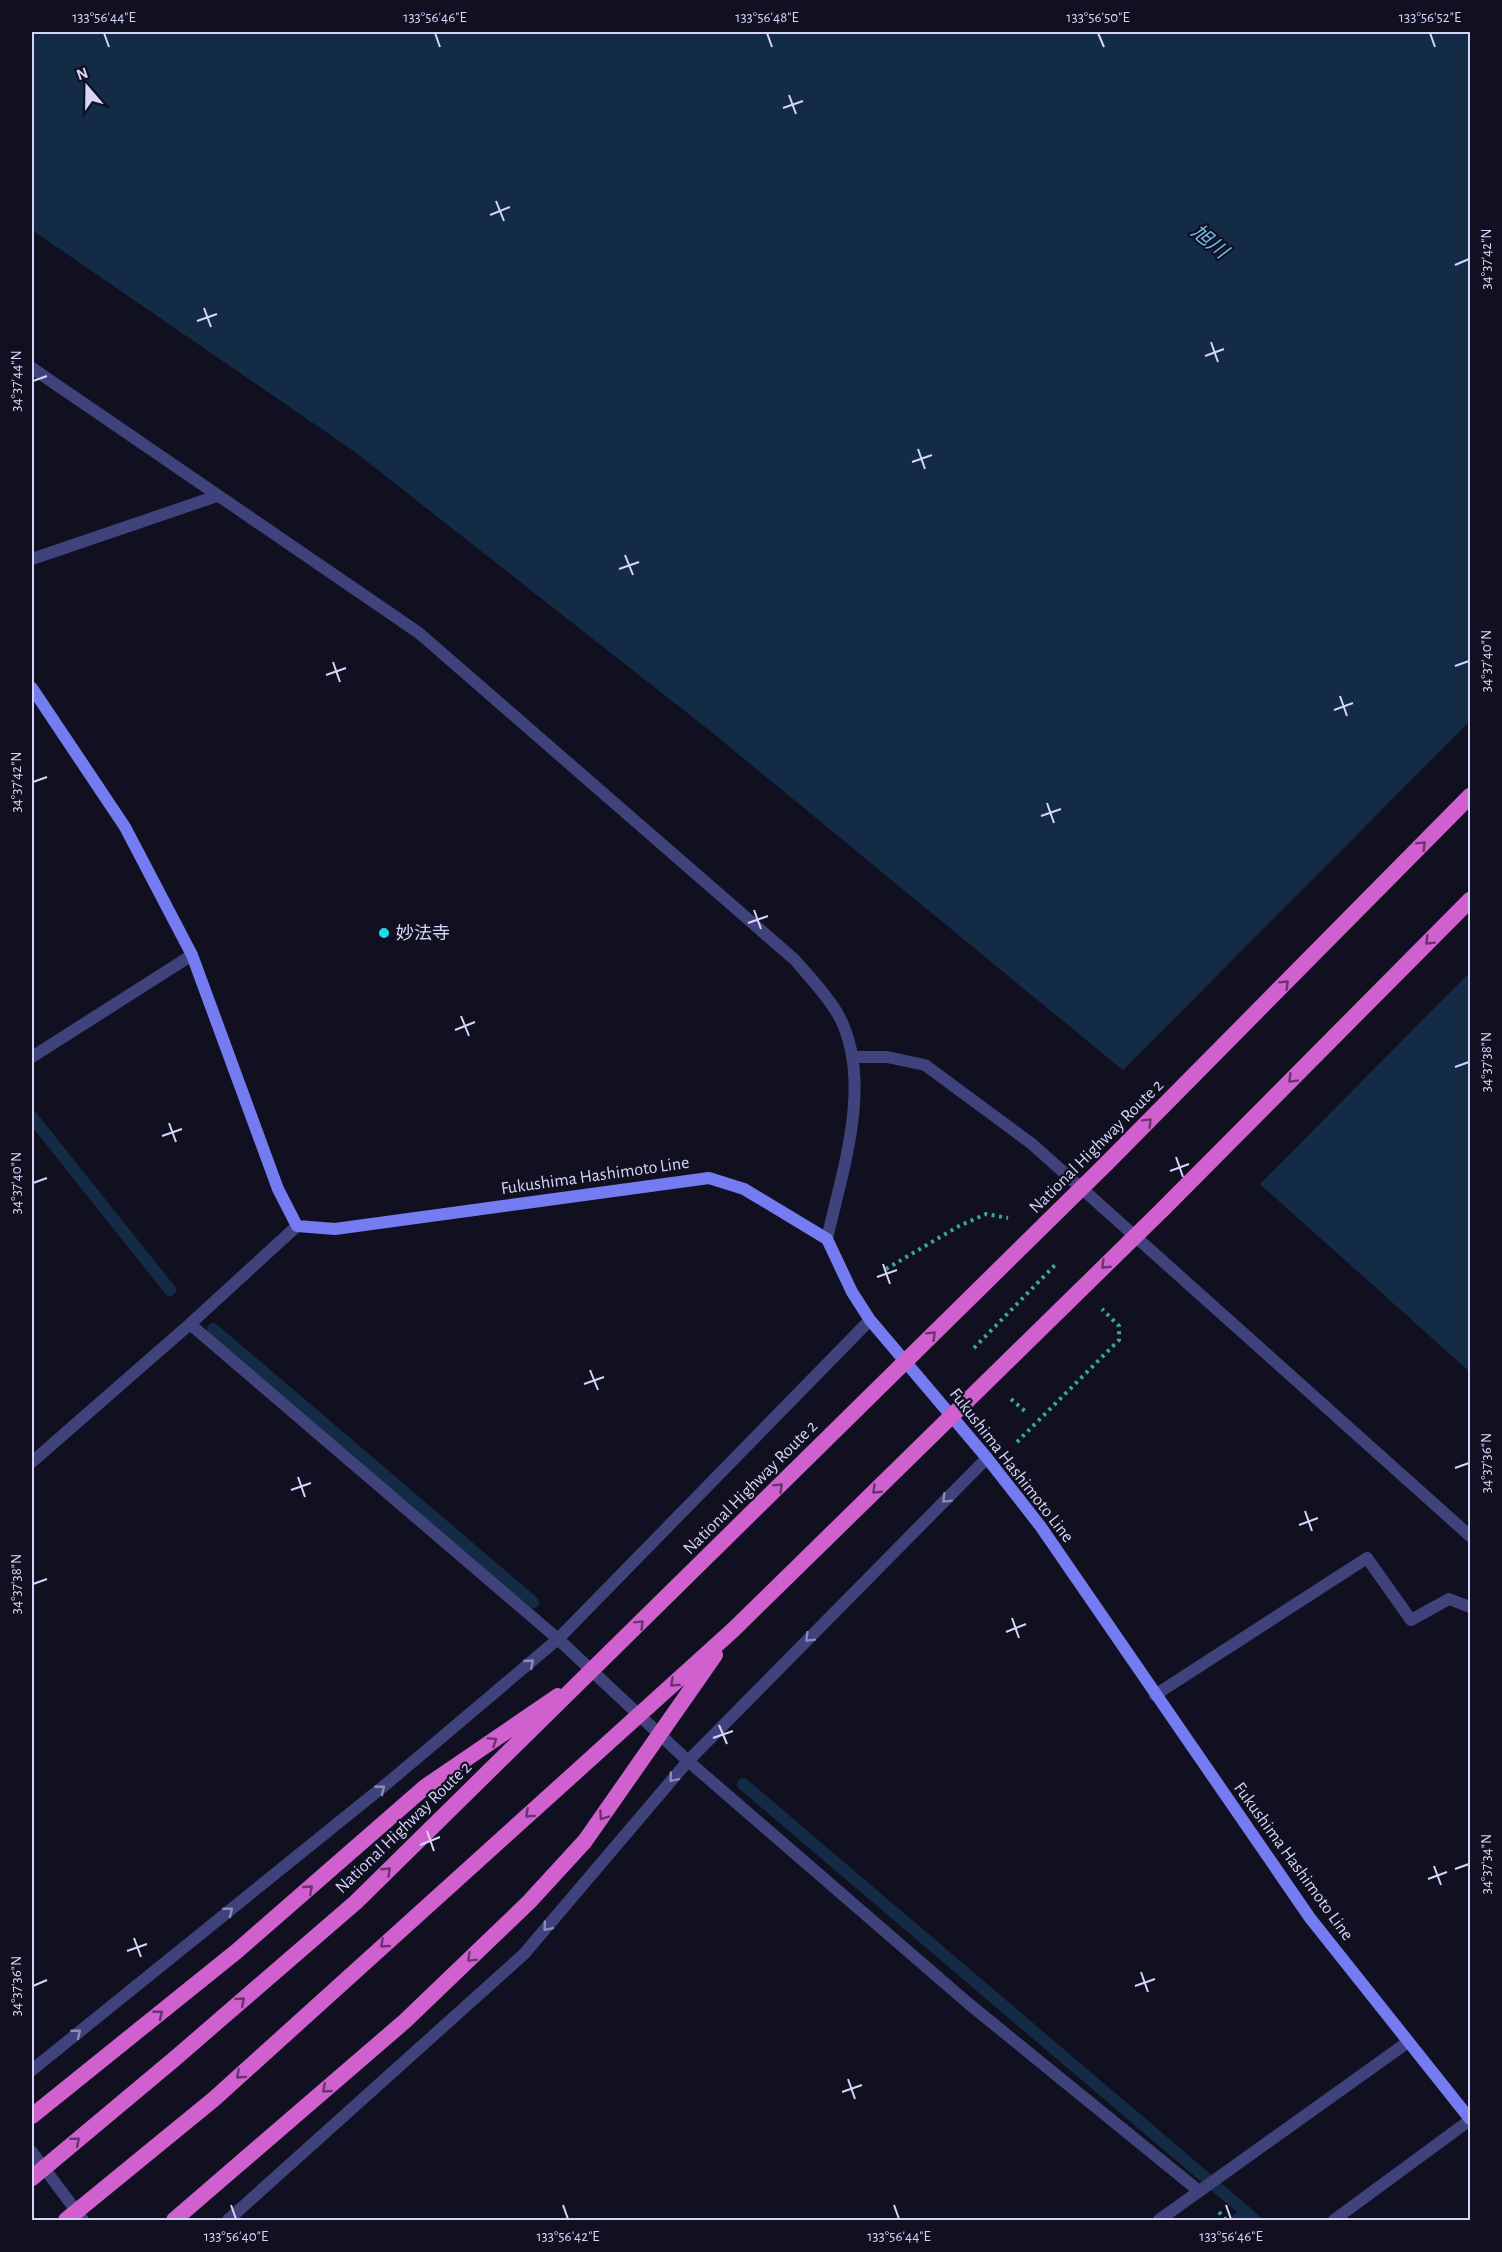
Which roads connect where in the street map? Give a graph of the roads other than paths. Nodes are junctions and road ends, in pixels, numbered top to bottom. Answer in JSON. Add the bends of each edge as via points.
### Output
{"nodes":[{"id":1,"x":32,"y":368,"type":"edge"},
{"id":2,"x":217,"y":496,"type":"junction"},
{"id":3,"x":32,"y":559,"type":"edge"},
{"id":4,"x":32,"y":688,"type":"edge"},
{"id":5,"x":1470,"y":796,"type":"edge"},
{"id":6,"x":1470,"y":900,"type":"edge"},
{"id":7,"x":192,"y":955,"type":"junction"},
{"id":8,"x":853,"y":1056,"type":"junction"},
{"id":9,"x":32,"y":1057,"type":"edge"},
{"id":10,"x":297,"y":1226,"type":"junction"},
{"id":11,"x":827,"y":1239,"type":"junction"},
{"id":12,"x":870,"y":1320,"type":"junction"},
{"id":13,"x":190,"y":1324,"type":"junction"},
{"id":14,"x":987,"y":1458,"type":"junction"},
{"id":15,"x":32,"y":1462,"type":"edge"},
{"id":16,"x":1470,"y":1536,"type":"edge"},
{"id":17,"x":1470,"y":1607,"type":"edge"},
{"id":18,"x":733,"y":1630,"type":"junction"},
{"id":19,"x":558,"y":1639,"type":"junction"},
{"id":20,"x":583,"y":1680,"type":"junction"},
{"id":21,"x":1155,"y":1695,"type":"junction"},
{"id":22,"x":688,"y":1761,"type":"junction"},
{"id":23,"x":1408,"y":2042,"type":"junction"},
{"id":24,"x":32,"y":2070,"type":"edge"},
{"id":25,"x":32,"y":2116,"type":"edge"},
{"id":26,"x":1470,"y":2120,"type":"edge"},
{"id":27,"x":32,"y":2152,"type":"edge"},
{"id":28,"x":32,"y":2178,"type":"edge"},
{"id":29,"x":1207,"y":2185,"type":"junction"},
{"id":30,"x":66,"y":2220,"type":"edge"},
{"id":31,"x":83,"y":2220,"type":"edge"},
{"id":32,"x":174,"y":2220,"type":"edge"},
{"id":33,"x":228,"y":2220,"type":"edge"},
{"id":34,"x":1159,"y":2220,"type":"edge"},
{"id":35,"x":1334,"y":2220,"type":"edge"}],
"edges":[{"from":1,"to":2,"type":"street"},
{"from":2,"to":3,"type":"street"},
{"from":2,"to":8,"type":"street","via":[[419,633],[795,960],[840,1018]]},
{"from":4,"to":7,"type":"main road","via":[[125,827]]},
{"from":20,"to":5,"type":"highway","name":"National Highway Route 2","one_way":true,"bridge":true,"via":[[1106,1164]]},
{"from":6,"to":18,"type":"highway","one_way":true,"bridge":true,"via":[[1170,1202]]},
{"from":7,"to":9,"type":"street"},
{"from":7,"to":10,"type":"main road","via":[[278,1189]]},
{"from":8,"to":11,"type":"street","via":[[854,1113]]},
{"from":8,"to":16,"type":"street","via":[[887,1057],[925,1065],[1032,1144]]},
{"from":10,"to":11,"type":"main road","name":"Fukushima Hashimoto Line","via":[[335,1229],[709,1178],[744,1189]]},
{"from":10,"to":13,"type":"street"},
{"from":11,"to":12,"type":"main road","name":"Fukushima Hashimoto Line"},
{"from":12,"to":14,"type":"main road","name":"Fukushima Hashimoto Line"},
{"from":12,"to":19,"type":"street"},
{"from":13,"to":15,"type":"street"},
{"from":13,"to":19,"type":"street"},
{"from":14,"to":21,"type":"main road","name":"Fukushima Hashimoto Line","via":[[1041,1527]]},
{"from":14,"to":22,"type":"street","one_way":true},
{"from":17,"to":21,"type":"street","via":[[1449,1599],[1411,1620],[1368,1558]]},
{"from":18,"to":30,"type":"highway","one_way":true,"bridge":true,"via":[[213,2099]]},
{"from":18,"to":32,"type":"highway","one_way":true,"bridge":true,"via":[[585,1841],[529,1902],[405,2021]]},
{"from":19,"to":22,"type":"street"},
{"from":24,"to":19,"type":"street","one_way":true,"via":[[390,1781]]},
{"from":25,"to":20,"type":"highway","one_way":true,"bridge":true,"via":[[237,1951],[425,1787]]},
{"from":28,"to":20,"type":"highway","name":"National Highway Route 2","one_way":true,"bridge":true,"via":[[356,1902]]},
{"from":21,"to":23,"type":"main road","name":"Fukushima Hashimoto Line","via":[[1310,1918]]},
{"from":22,"to":29,"type":"street","via":[[969,2004]]},
{"from":22,"to":33,"type":"street","one_way":true,"via":[[524,1954]]},
{"from":23,"to":26,"type":"main road","name":"Fukushima Hashimoto Line"},
{"from":23,"to":29,"type":"street"},
{"from":26,"to":35,"type":"street"},
{"from":27,"to":31,"type":"street"},
{"from":29,"to":34,"type":"street"}]}
